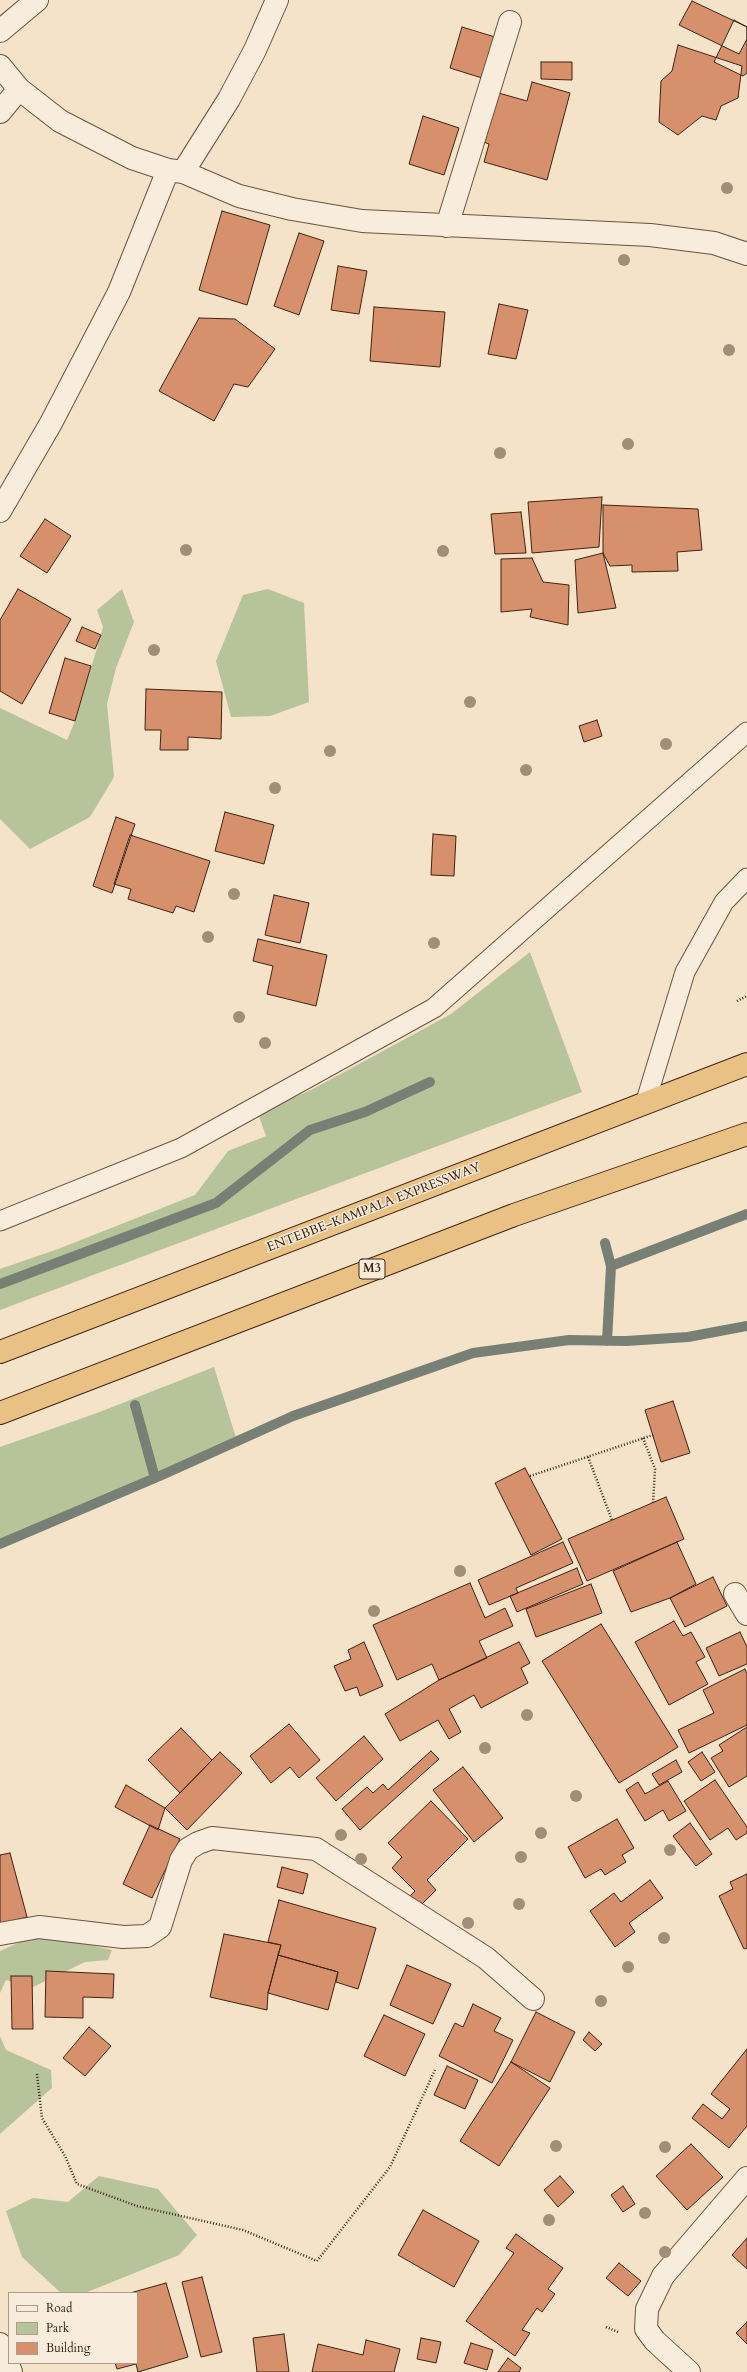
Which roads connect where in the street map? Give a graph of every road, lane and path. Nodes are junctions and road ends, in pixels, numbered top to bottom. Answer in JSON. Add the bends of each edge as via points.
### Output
{"nodes":[{"id":1,"x":36,"y":0,"type":"edge"},
{"id":2,"x":277,"y":0,"type":"edge"},
{"id":3,"x":510,"y":22,"type":"dead end"},
{"id":4,"x":0,"y":31,"type":"edge"},
{"id":5,"x":0,"y":66,"type":"edge"},
{"id":6,"x":19,"y":89,"type":"junction"},
{"id":7,"x":0,"y":112,"type":"edge"},
{"id":8,"x":176,"y":171,"type":"junction"},
{"id":9,"x":447,"y":226,"type":"junction"},
{"id":10,"x":747,"y":254,"type":"edge"},
{"id":11,"x":0,"y":511,"type":"edge"},
{"id":12,"x":747,"y":732,"type":"edge"},
{"id":13,"x":747,"y":878,"type":"edge"},
{"id":14,"x":747,"y":996,"type":"edge"},
{"id":15,"x":737,"y":1001,"type":"dead end"},
{"id":16,"x":747,"y":1064,"type":"edge"},
{"id":17,"x":645,"y":1104,"type":"junction"},
{"id":18,"x":747,"y":1134,"type":"edge"},
{"id":19,"x":0,"y":1221,"type":"edge"},
{"id":20,"x":0,"y":1352,"type":"edge"},
{"id":21,"x":0,"y":1413,"type":"edge"},
{"id":22,"x":653,"y":1435,"type":"dead end"},
{"id":23,"x":643,"y":1438,"type":"junction"},
{"id":24,"x":588,"y":1456,"type":"junction"},
{"id":25,"x":530,"y":1476,"type":"dead end"},
{"id":26,"x":653,"y":1503,"type":"dead end"},
{"id":27,"x":612,"y":1520,"type":"dead end"},
{"id":28,"x":734,"y":1594,"type":"dead end"},
{"id":29,"x":747,"y":1614,"type":"edge"},
{"id":30,"x":0,"y":1934,"type":"edge"},
{"id":31,"x":533,"y":1999,"type":"dead end"},
{"id":32,"x":435,"y":2070,"type":"dead end"},
{"id":33,"x":37,"y":2074,"type":"dead end"},
{"id":34,"x":747,"y":2178,"type":"edge"},
{"id":35,"x":0,"y":2344,"type":"edge"},
{"id":36,"x":11,"y":2372,"type":"edge"},
{"id":37,"x":688,"y":2372,"type":"edge"}],
"edges":[{"from":1,"to":4,"type":"street"},
{"from":2,"to":8,"type":"street","via":[[256,50],[229,99]]},
{"from":3,"to":9,"type":"street"},
{"from":5,"to":6,"type":"street"},
{"from":6,"to":7,"type":"street"},
{"from":6,"to":8,"type":"street","via":[[60,121],[132,158]]},
{"from":8,"to":9,"type":"street","via":[[239,196],[292,209],[362,221]]},
{"from":8,"to":11,"type":"street","via":[[119,292],[51,423]]},
{"from":9,"to":10,"type":"street","via":[[650,236],[714,243]]},
{"from":12,"to":19,"type":"lane","via":[[434,1008],[181,1148]]},
{"from":13,"to":17,"type":"lane","via":[[724,902],[685,972]]},
{"from":14,"to":15,"type":"path"},
{"from":16,"to":17,"type":"highway","name":"ENTEBBE–KAMPALA EXPRESSWAY"},
{"from":17,"to":20,"type":"highway","name":"ENTEBBE–KAMPALA EXPRESSWAY"},
{"from":18,"to":21,"type":"highway","number":"M3","via":[[514,1215]]},
{"from":22,"to":23,"type":"path"},
{"from":23,"to":24,"type":"path"},
{"from":23,"to":26,"type":"path","via":[[655,1469]]},
{"from":24,"to":25,"type":"path"},
{"from":24,"to":27,"type":"path"},
{"from":28,"to":29,"type":"street"},
{"from":30,"to":31,"type":"street","via":[[39,1927],[123,1937],[147,1936],[160,1926],[181,1860],[188,1849],[198,1843],[212,1838],[316,1849],[486,1958]]},
{"from":32,"to":33,"type":"path","via":[[390,2167],[317,2261],[243,2230],[137,2206],[77,2184],[65,2156],[42,2118]]},
{"from":34,"to":37,"type":"street","via":[[663,2276],[647,2309],[646,2329]]},
{"from":35,"to":36,"type":"street"}]}
